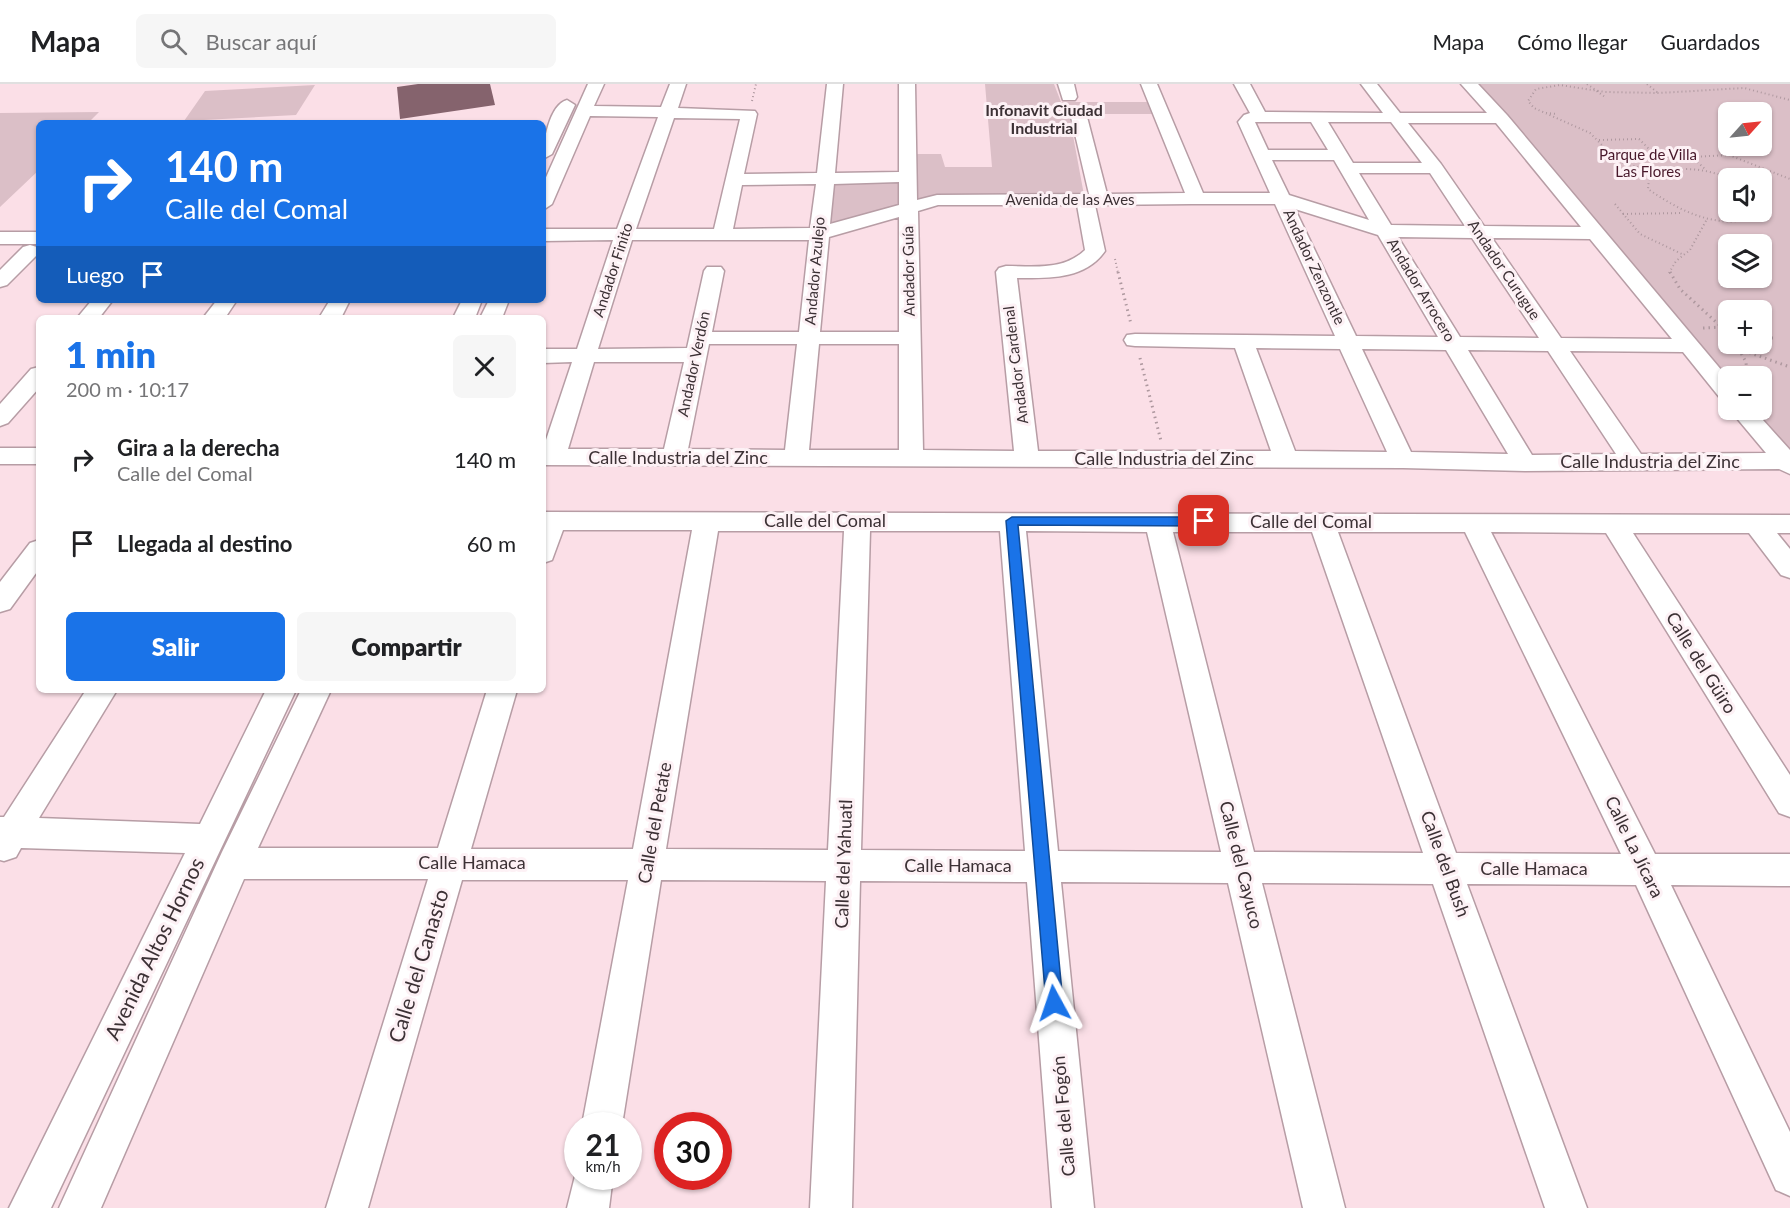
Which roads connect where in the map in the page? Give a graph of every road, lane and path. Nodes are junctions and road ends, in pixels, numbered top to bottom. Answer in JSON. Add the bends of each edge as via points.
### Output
{"nodes":[{"id":1,"x":596,"y":84,"type":"edge"},
{"id":2,"x":678,"y":84,"type":"edge"},
{"id":3,"x":835,"y":84,"type":"edge"},
{"id":4,"x":907,"y":84,"type":"edge"},
{"id":5,"x":1149,"y":84,"type":"edge"},
{"id":6,"x":1242,"y":84,"type":"edge"},
{"id":7,"x":1369,"y":84,"type":"edge"},
{"id":8,"x":1469,"y":84,"type":"edge"},
{"id":9,"x":1587,"y":84,"type":"edge"},
{"id":10,"x":1647,"y":84,"type":"edge"},
{"id":11,"x":1597,"y":91,"type":"junction"},
{"id":12,"x":572,"y":93,"type":"dead end"},
{"id":13,"x":1659,"y":93,"type":"junction"},
{"id":14,"x":1605,"y":97,"type":"dead end"},
{"id":15,"x":1790,"y":100,"type":"edge"},
{"id":16,"x":585,"y":111,"type":"junction"},
{"id":17,"x":667,"y":113,"type":"junction"},
{"id":18,"x":1543,"y":113,"type":"junction"},
{"id":19,"x":1557,"y":114,"type":"dead end"},
{"id":20,"x":1079,"y":117,"type":"dead end"},
{"id":21,"x":1260,"y":117,"type":"junction"},
{"id":22,"x":1317,"y":118,"type":"junction"},
{"id":23,"x":1396,"y":118,"type":"junction"},
{"id":24,"x":1501,"y":118,"type":"junction"},
{"id":25,"x":1599,"y":140,"type":"junction"},
{"id":26,"x":546,"y":148,"type":"edge"},
{"id":27,"x":1263,"y":155,"type":"junction"},
{"id":28,"x":1692,"y":157,"type":"junction"},
{"id":29,"x":1342,"y":161,"type":"junction"},
{"id":30,"x":1435,"y":168,"type":"junction"},
{"id":31,"x":1666,"y":170,"type":"junction"},
{"id":32,"x":1708,"y":171,"type":"junction"},
{"id":33,"x":1718,"y":174,"type":"edge"},
{"id":34,"x":908,"y":177,"type":"junction"},
{"id":35,"x":825,"y":179,"type":"junction"},
{"id":36,"x":1790,"y":179,"type":"edge"},
{"id":37,"x":735,"y":180,"type":"junction"},
{"id":38,"x":546,"y":197,"type":"edge"},
{"id":39,"x":1281,"y":198,"type":"junction"},
{"id":40,"x":1093,"y":200,"type":"junction"},
{"id":41,"x":1197,"y":200,"type":"junction"},
{"id":42,"x":1615,"y":204,"type":"dead end"},
{"id":43,"x":909,"y":207,"type":"junction"},
{"id":44,"x":1687,"y":213,"type":"junction"},
{"id":45,"x":1623,"y":214,"type":"junction"},
{"id":46,"x":1707,"y":219,"type":"junction"},
{"id":47,"x":1718,"y":220,"type":"edge"},
{"id":48,"x":1385,"y":231,"type":"junction"},
{"id":49,"x":1477,"y":231,"type":"junction"},
{"id":50,"x":1596,"y":233,"type":"junction"},
{"id":51,"x":817,"y":234,"type":"junction"},
{"id":52,"x":546,"y":235,"type":"edge"},
{"id":53,"x":624,"y":235,"type":"junction"},
{"id":54,"x":722,"y":235,"type":"junction"},
{"id":55,"x":0,"y":238,"type":"edge"},
{"id":56,"x":36,"y":247,"type":"edge"},
{"id":57,"x":0,"y":251,"type":"edge"},
{"id":58,"x":1684,"y":255,"type":"junction"},
{"id":59,"x":714,"y":271,"type":"dead end"},
{"id":60,"x":0,"y":281,"type":"edge"},
{"id":61,"x":101,"y":303,"type":"edge"},
{"id":62,"x":91,"y":315,"type":"edge"},
{"id":63,"x":1718,"y":324,"type":"edge"},
{"id":64,"x":809,"y":338,"type":"junction"},
{"id":65,"x":910,"y":338,"type":"junction"},
{"id":66,"x":1135,"y":340,"type":"dead end"},
{"id":67,"x":1243,"y":341,"type":"junction"},
{"id":68,"x":1349,"y":342,"type":"junction"},
{"id":69,"x":1454,"y":345,"type":"junction"},
{"id":70,"x":1555,"y":345,"type":"junction"},
{"id":71,"x":1689,"y":346,"type":"junction"},
{"id":72,"x":698,"y":347,"type":"junction"},
{"id":73,"x":1755,"y":354,"type":"edge"},
{"id":74,"x":587,"y":355,"type":"junction"},
{"id":75,"x":546,"y":356,"type":"edge"},
{"id":76,"x":1790,"y":367,"type":"edge"},
{"id":77,"x":36,"y":377,"type":"edge"},
{"id":78,"x":1718,"y":381,"type":"edge"},
{"id":79,"x":0,"y":418,"type":"edge"},
{"id":80,"x":1750,"y":420,"type":"edge"},
{"id":81,"x":0,"y":456,"type":"edge"},
{"id":82,"x":36,"y":456,"type":"edge"},
{"id":83,"x":548,"y":457,"type":"edge"},
{"id":84,"x":674,"y":458,"type":"junction"},
{"id":85,"x":796,"y":458,"type":"junction"},
{"id":86,"x":911,"y":459,"type":"junction"},
{"id":87,"x":1027,"y":459,"type":"junction"},
{"id":88,"x":1286,"y":460,"type":"junction"},
{"id":89,"x":1403,"y":460,"type":"junction"},
{"id":90,"x":1633,"y":461,"type":"junction"},
{"id":91,"x":1525,"y":463,"type":"junction"},
{"id":92,"x":1787,"y":464,"type":"edge"},
{"id":93,"x":548,"y":521,"type":"edge"},
{"id":94,"x":707,"y":521,"type":"junction"},
{"id":95,"x":857,"y":521,"type":"junction"},
{"id":96,"x":1012,"y":521,"type":"junction"},
{"id":97,"x":1157,"y":521,"type":"junction"},
{"id":98,"x":1321,"y":522,"type":"junction"},
{"id":99,"x":1473,"y":522,"type":"junction"},
{"id":100,"x":1612,"y":523,"type":"junction"},
{"id":101,"x":1756,"y":524,"type":"junction"},
{"id":102,"x":1790,"y":524,"type":"edge"},
{"id":103,"x":36,"y":553,"type":"edge"},
{"id":104,"x":1790,"y":568,"type":"edge"},
{"id":105,"x":0,"y":602,"type":"edge"},
{"id":106,"x":100,"y":693,"type":"edge"},
{"id":107,"x":280,"y":693,"type":"edge"},
{"id":108,"x":314,"y":693,"type":"edge"},
{"id":109,"x":501,"y":693,"type":"edge"},
{"id":110,"x":1790,"y":803,"type":"edge"},
{"id":111,"x":208,"y":838,"type":"junction"},
{"id":112,"x":4,"y":839,"type":"edge"},
{"id":113,"x":234,"y":863,"type":"junction"},
{"id":114,"x":450,"y":863,"type":"junction"},
{"id":115,"x":648,"y":864,"type":"junction"},
{"id":116,"x":844,"y":865,"type":"junction"},
{"id":117,"x":1042,"y":866,"type":"junction"},
{"id":118,"x":1241,"y":868,"type":"junction"},
{"id":119,"x":1447,"y":869,"type":"junction"},
{"id":120,"x":1646,"y":870,"type":"junction"},
{"id":121,"x":1790,"y":870,"type":"edge"},
{"id":122,"x":604,"y":1112,"type":"edge"},
{"id":123,"x":1790,"y":1176,"type":"edge"},
{"id":124,"x":591,"y":1190,"type":"edge"},
{"id":125,"x":30,"y":1208,"type":"edge"},
{"id":126,"x":80,"y":1208,"type":"edge"},
{"id":127,"x":347,"y":1208,"type":"edge"},
{"id":128,"x":588,"y":1208,"type":"edge"},
{"id":129,"x":831,"y":1208,"type":"edge"},
{"id":130,"x":1072,"y":1208,"type":"edge"},
{"id":131,"x":1324,"y":1208,"type":"edge"},
{"id":132,"x":1566,"y":1208,"type":"edge"}],
"edges":[{"from":1,"to":16,"type":"street"},
{"from":2,"to":17,"type":"street","name":"Andador Finito"},
{"from":3,"to":35,"type":"street","name":"Andador Azulejo"},
{"from":4,"to":34,"type":"street","name":"Andador Guía"},
{"from":5,"to":41,"type":"street"},
{"from":6,"to":21,"type":"street"},
{"from":7,"to":23,"type":"street","name":"Andador Curugue"},
{"from":8,"to":24,"type":"street"},
{"from":9,"to":11,"type":"path"},
{"from":10,"to":13,"type":"path"},
{"from":11,"to":13,"type":"path"},
{"from":11,"to":14,"type":"path"},
{"from":11,"to":18,"type":"path","via":[[1560,85],[1536,89],[1528,101]]},
{"from":12,"to":26,"type":"street"},
{"from":13,"to":15,"type":"path","via":[[1744,88]]},
{"from":16,"to":17,"type":"street"},
{"from":16,"to":38,"type":"street"},
{"from":17,"to":37,"type":"street","via":[[749,114]]},
{"from":17,"to":53,"type":"street","name":"Andador Finito"},
{"from":18,"to":19,"type":"path"},
{"from":18,"to":25,"type":"path"},
{"from":20,"to":40,"type":"street"},
{"from":21,"to":22,"type":"street"},
{"from":21,"to":27,"type":"street","name":"Andador Zenzontle","via":[[1246,122]]},
{"from":22,"to":23,"type":"street"},
{"from":22,"to":29,"type":"street","name":"Andador Arrocero"},
{"from":23,"to":24,"type":"street"},
{"from":23,"to":30,"type":"street","name":"Andador Curugue"},
{"from":24,"to":50,"type":"street"},
{"from":25,"to":28,"type":"path","via":[[1639,139],[1658,157]]},
{"from":25,"to":31,"type":"path","via":[[1618,160]]},
{"from":27,"to":29,"type":"street"},
{"from":27,"to":39,"type":"street","name":"Andador Zenzontle"},
{"from":28,"to":32,"type":"path"},
{"from":28,"to":36,"type":"path","via":[[1729,155]]},
{"from":29,"to":30,"type":"street"},
{"from":29,"to":48,"type":"street","name":"Andador Arrocero"},
{"from":30,"to":49,"type":"street","name":"Andador Curugue"},
{"from":31,"to":32,"type":"path"},
{"from":31,"to":44,"type":"path","via":[[1649,179],[1648,189],[1668,205]]},
{"from":32,"to":33,"type":"path"},
{"from":34,"to":35,"type":"street"},
{"from":34,"to":43,"type":"street","name":"Andador Guía"},
{"from":35,"to":37,"type":"street"},
{"from":35,"to":51,"type":"street","name":"Andador Azulejo"},
{"from":37,"to":54,"type":"street"},
{"from":39,"to":41,"type":"street","name":"Avenida de las Aves"},
{"from":39,"to":48,"type":"street","name":"Avenida de las Aves"},
{"from":39,"to":68,"type":"street","name":"Andador Zenzontle"},
{"from":40,"to":41,"type":"street","name":"Avenida de las Aves"},
{"from":40,"to":43,"type":"street","name":"Avenida de las Aves","via":[[937,200]]},
{"from":40,"to":87,"type":"street","name":"Andador Cardenal","via":[[1095,251],[1085,264],[1065,271],[1005,272]]},
{"from":42,"to":45,"type":"path"},
{"from":43,"to":51,"type":"street","name":"Avenida de las Aves"},
{"from":43,"to":65,"type":"street","name":"Andador Guía"},
{"from":44,"to":45,"type":"path"},
{"from":44,"to":46,"type":"path"},
{"from":45,"to":58,"type":"path","via":[[1640,234]]},
{"from":46,"to":47,"type":"path"},
{"from":46,"to":58,"type":"path"},
{"from":48,"to":49,"type":"street","name":"Avenida de las Aves"},
{"from":48,"to":69,"type":"street","name":"Andador Arrocero"},
{"from":49,"to":50,"type":"street","name":"Avenida de las Aves"},
{"from":49,"to":70,"type":"street","name":"Andador Curugue"},
{"from":50,"to":71,"type":"street"},
{"from":51,"to":54,"type":"street","name":"Avenida de las Aves"},
{"from":51,"to":64,"type":"street","name":"Andador Azulejo"},
{"from":52,"to":53,"type":"street","name":"Avenida de las Aves"},
{"from":53,"to":54,"type":"street","name":"Avenida de las Aves"},
{"from":53,"to":74,"type":"street","name":"Andador Finito"},
{"from":55,"to":56,"type":"street"},
{"from":56,"to":57,"type":"street"},
{"from":56,"to":60,"type":"street"},
{"from":58,"to":63,"type":"path","via":[[1669,273],[1674,283]]},
{"from":59,"to":72,"type":"street","name":"Andador Verdón"},
{"from":61,"to":62,"type":"street"},
{"from":64,"to":65,"type":"street"},
{"from":64,"to":72,"type":"street"},
{"from":64,"to":85,"type":"street","name":"Andador Azulejo"},
{"from":65,"to":86,"type":"street","name":"Andador Guía"},
{"from":66,"to":67,"type":"street"},
{"from":67,"to":68,"type":"street"},
{"from":67,"to":88,"type":"street"},
{"from":68,"to":69,"type":"street"},
{"from":68,"to":89,"type":"street","name":"Andador Zenzontle"},
{"from":69,"to":70,"type":"street"},
{"from":69,"to":91,"type":"street","name":"Andador Arrocero"},
{"from":70,"to":71,"type":"street"},
{"from":70,"to":90,"type":"street","name":"Andador Curugue"},
{"from":71,"to":78,"type":"street"},
{"from":72,"to":74,"type":"street"},
{"from":72,"to":84,"type":"street","name":"Andador Verdón"},
{"from":73,"to":76,"type":"path"},
{"from":74,"to":75,"type":"street"},
{"from":74,"to":83,"type":"street","name":"Andador Finito"},
{"from":77,"to":79,"type":"street"},
{"from":80,"to":92,"type":"street"},
{"from":81,"to":82,"type":"street"},
{"from":83,"to":84,"type":"street","name":"Calle Industria del Zinc"},
{"from":84,"to":85,"type":"street","name":"Calle Industria del Zinc"},
{"from":85,"to":86,"type":"street","name":"Calle Industria del Zinc"},
{"from":86,"to":87,"type":"street","name":"Calle Industria del Zinc"},
{"from":87,"to":88,"type":"street","name":"Calle Industria del Zinc"},
{"from":88,"to":89,"type":"street","name":"Calle Industria del Zinc"},
{"from":89,"to":91,"type":"street","name":"Calle Industria del Zinc"},
{"from":90,"to":91,"type":"street","name":"Calle Industria del Zinc"},
{"from":90,"to":92,"type":"street","name":"Calle Industria del Zinc"},
{"from":93,"to":94,"type":"street","name":"Calle del Comal"},
{"from":94,"to":95,"type":"street","name":"Calle del Comal"},
{"from":94,"to":115,"type":"street","name":"Calle del Petate"},
{"from":95,"to":96,"type":"street","name":"Calle del Comal"},
{"from":95,"to":116,"type":"street","name":"Calle del Yahuatl"},
{"from":96,"to":97,"type":"street","name":"Calle del Comal"},
{"from":96,"to":117,"type":"street","name":"Calle del Fogón"},
{"from":97,"to":98,"type":"street","name":"Calle del Comal"},
{"from":97,"to":118,"type":"street","name":"Calle del Cayuco"},
{"from":98,"to":99,"type":"street","name":"Calle del Comal"},
{"from":98,"to":119,"type":"street","name":"Calle del Bush"},
{"from":99,"to":100,"type":"street","name":"Calle del Comal"},
{"from":99,"to":120,"type":"street","name":"Calle La Jícara"},
{"from":100,"to":101,"type":"street","name":"Calle del Comal"},
{"from":100,"to":110,"type":"street","name":"Calle del Güiro"},
{"from":101,"to":102,"type":"street","name":"Calle del Comal"},
{"from":101,"to":104,"type":"street"},
{"from":103,"to":105,"type":"street"},
{"from":106,"to":112,"type":"street"},
{"from":107,"to":111,"type":"street","name":"Avenida Altos Hornos"},
{"from":108,"to":113,"type":"street","name":"Avenida Altos Hornos"},
{"from":109,"to":114,"type":"street","name":"Calle del Canasto"},
{"from":111,"to":112,"type":"street"},
{"from":111,"to":125,"type":"street","name":"Avenida Altos Hornos"},
{"from":113,"to":114,"type":"street","name":"Calle Hamaca"},
{"from":113,"to":126,"type":"street","name":"Avenida Altos Hornos"},
{"from":114,"to":115,"type":"street","name":"Calle Hamaca"},
{"from":114,"to":127,"type":"street","name":"Calle del Canasto"},
{"from":115,"to":116,"type":"street","name":"Calle Hamaca"},
{"from":115,"to":122,"type":"street","name":"Calle del Petate"},
{"from":116,"to":117,"type":"street","name":"Calle Hamaca"},
{"from":116,"to":129,"type":"street","name":"Calle del Yahuatl"},
{"from":117,"to":118,"type":"street","name":"Calle Hamaca"},
{"from":117,"to":130,"type":"street","name":"Calle del Fogón"},
{"from":118,"to":119,"type":"street","name":"Calle Hamaca"},
{"from":118,"to":131,"type":"street","name":"Calle del Cayuco"},
{"from":119,"to":120,"type":"street","name":"Calle Hamaca"},
{"from":119,"to":132,"type":"street","name":"Calle del Bush"},
{"from":120,"to":121,"type":"street","name":"Calle Hamaca"},
{"from":120,"to":123,"type":"street","name":"Calle La Jícara"},
{"from":124,"to":128,"type":"street"}]}
